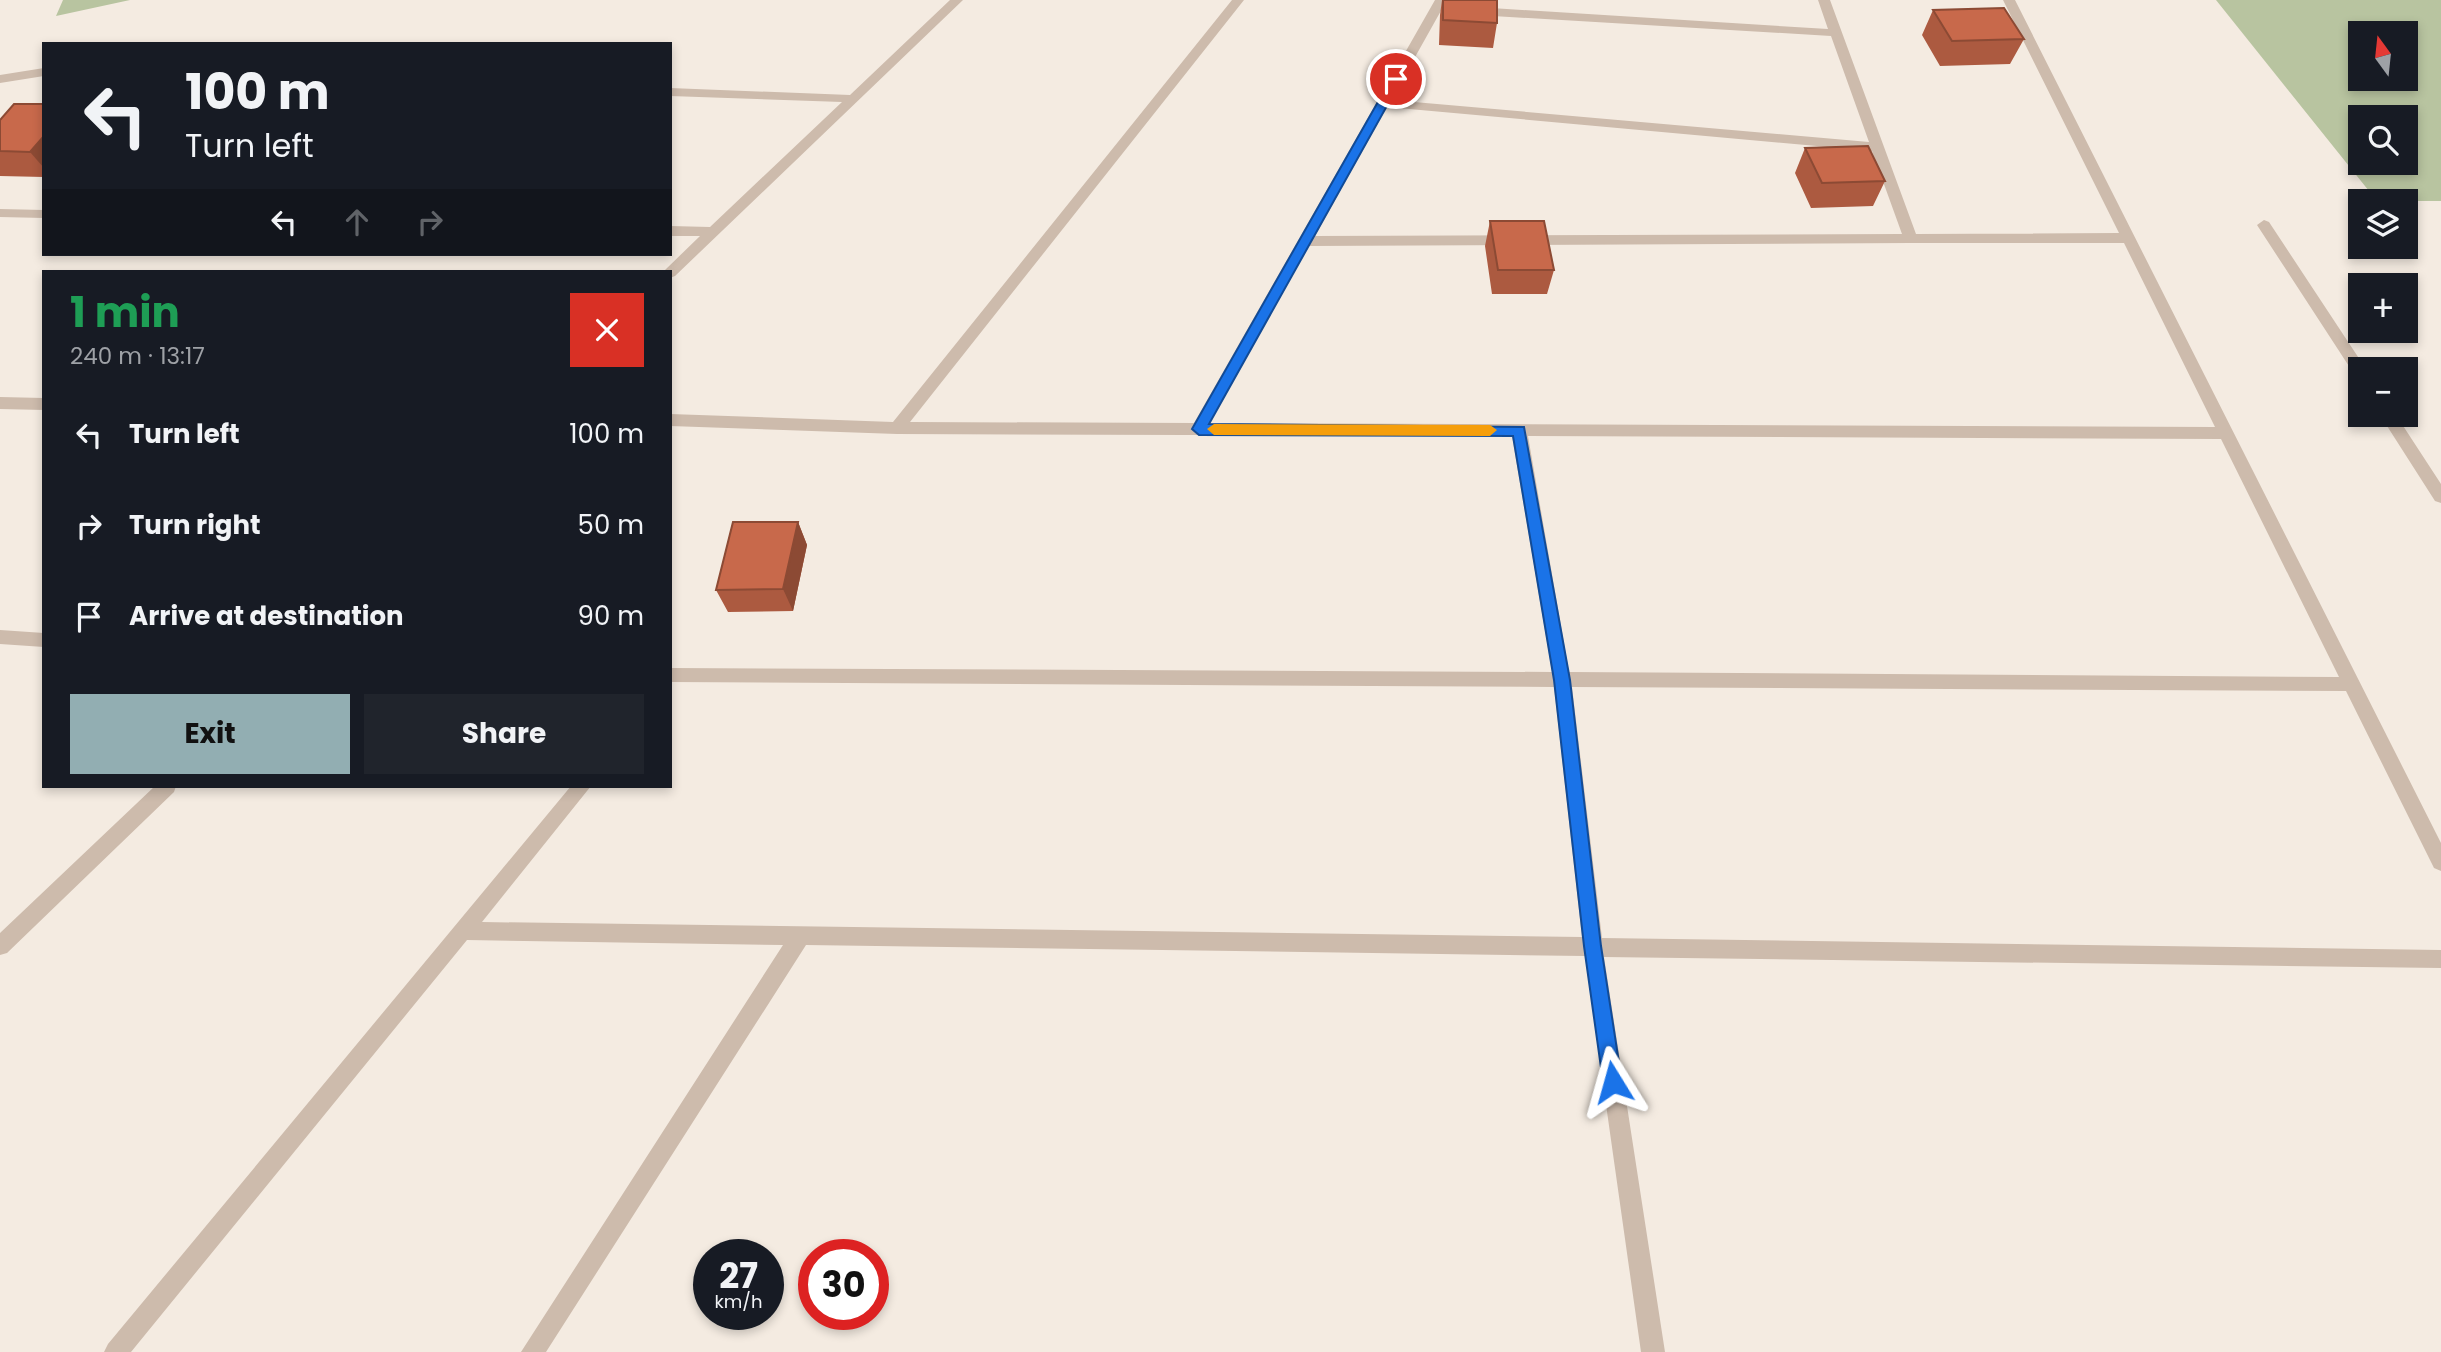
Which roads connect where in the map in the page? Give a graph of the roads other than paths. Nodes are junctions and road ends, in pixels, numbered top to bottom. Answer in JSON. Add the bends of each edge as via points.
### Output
{"nodes":[{"id":1,"x":957,"y":0,"type":"edge"},
{"id":2,"x":1238,"y":0,"type":"edge"},
{"id":3,"x":1824,"y":0,"type":"edge"},
{"id":4,"x":2009,"y":0,"type":"edge"},
{"id":5,"x":1443,"y":6,"type":"edge"},
{"id":6,"x":1464,"y":10,"type":"edge"},
{"id":7,"x":1836,"y":33,"type":"junction"},
{"id":8,"x":42,"y":72,"type":"edge"},
{"id":9,"x":0,"y":79,"type":"edge"},
{"id":10,"x":672,"y":92,"type":"edge"},
{"id":11,"x":853,"y":99,"type":"junction"},
{"id":12,"x":1383,"y":103,"type":"junction"},
{"id":13,"x":1877,"y":147,"type":"junction"},
{"id":14,"x":0,"y":213,"type":"edge"},
{"id":15,"x":42,"y":214,"type":"edge"},
{"id":16,"x":2264,"y":225,"type":"dead end"},
{"id":17,"x":672,"y":231,"type":"edge"},
{"id":18,"x":713,"y":232,"type":"junction"},
{"id":19,"x":2129,"y":238,"type":"junction"},
{"id":20,"x":1911,"y":239,"type":"junction"},
{"id":21,"x":1305,"y":241,"type":"junction"},
{"id":22,"x":672,"y":271,"type":"edge"},
{"id":23,"x":2351,"y":357,"type":"edge"},
{"id":24,"x":0,"y":403,"type":"edge"},
{"id":25,"x":42,"y":404,"type":"edge"},
{"id":26,"x":672,"y":420,"type":"edge"},
{"id":27,"x":2396,"y":427,"type":"edge"},
{"id":28,"x":897,"y":428,"type":"junction"},
{"id":29,"x":1199,"y":429,"type":"junction"},
{"id":30,"x":1519,"y":430,"type":"junction"},
{"id":31,"x":2227,"y":433,"type":"junction"},
{"id":32,"x":2441,"y":497,"type":"edge"},
{"id":33,"x":0,"y":637,"type":"edge"},
{"id":34,"x":42,"y":640,"type":"edge"},
{"id":35,"x":672,"y":676,"type":"edge"},
{"id":36,"x":1562,"y":680,"type":"junction"},
{"id":37,"x":2352,"y":684,"type":"junction"},
{"id":38,"x":165,"y":788,"type":"edge"},
{"id":39,"x":580,"y":788,"type":"edge"},
{"id":40,"x":2441,"y":862,"type":"edge"},
{"id":41,"x":463,"y":931,"type":"junction"},
{"id":42,"x":801,"y":935,"type":"junction"},
{"id":43,"x":0,"y":946,"type":"edge"},
{"id":44,"x":1592,"y":946,"type":"junction"},
{"id":45,"x":2441,"y":959,"type":"edge"},
{"id":46,"x":116,"y":1352,"type":"edge"},
{"id":47,"x":533,"y":1352,"type":"edge"},
{"id":48,"x":1653,"y":1352,"type":"edge"}],
"edges":[{"from":1,"to":11,"type":"street"},
{"from":2,"to":28,"type":"street"},
{"from":3,"to":7,"type":"street"},
{"from":4,"to":19,"type":"street"},
{"from":5,"to":12,"type":"street"},
{"from":6,"to":7,"type":"street"},
{"from":7,"to":13,"type":"street"},
{"from":8,"to":9,"type":"street"},
{"from":10,"to":11,"type":"street"},
{"from":11,"to":18,"type":"street"},
{"from":12,"to":13,"type":"street"},
{"from":12,"to":21,"type":"street"},
{"from":13,"to":20,"type":"street"},
{"from":14,"to":15,"type":"street"},
{"from":16,"to":23,"type":"street"},
{"from":17,"to":18,"type":"street"},
{"from":18,"to":22,"type":"street"},
{"from":19,"to":20,"type":"street"},
{"from":19,"to":31,"type":"street"},
{"from":20,"to":21,"type":"street"},
{"from":21,"to":29,"type":"street"},
{"from":24,"to":25,"type":"street"},
{"from":26,"to":28,"type":"street"},
{"from":27,"to":32,"type":"street"},
{"from":28,"to":29,"type":"street"},
{"from":29,"to":30,"type":"street"},
{"from":30,"to":31,"type":"street"},
{"from":30,"to":36,"type":"street"},
{"from":31,"to":37,"type":"street"},
{"from":33,"to":34,"type":"street"},
{"from":35,"to":36,"type":"street"},
{"from":36,"to":37,"type":"street"},
{"from":36,"to":44,"type":"street"},
{"from":37,"to":40,"type":"street"},
{"from":38,"to":43,"type":"street"},
{"from":39,"to":41,"type":"street"},
{"from":41,"to":42,"type":"street"},
{"from":41,"to":46,"type":"street"},
{"from":42,"to":44,"type":"street"},
{"from":42,"to":47,"type":"street"},
{"from":44,"to":45,"type":"street"},
{"from":44,"to":48,"type":"street"}]}
